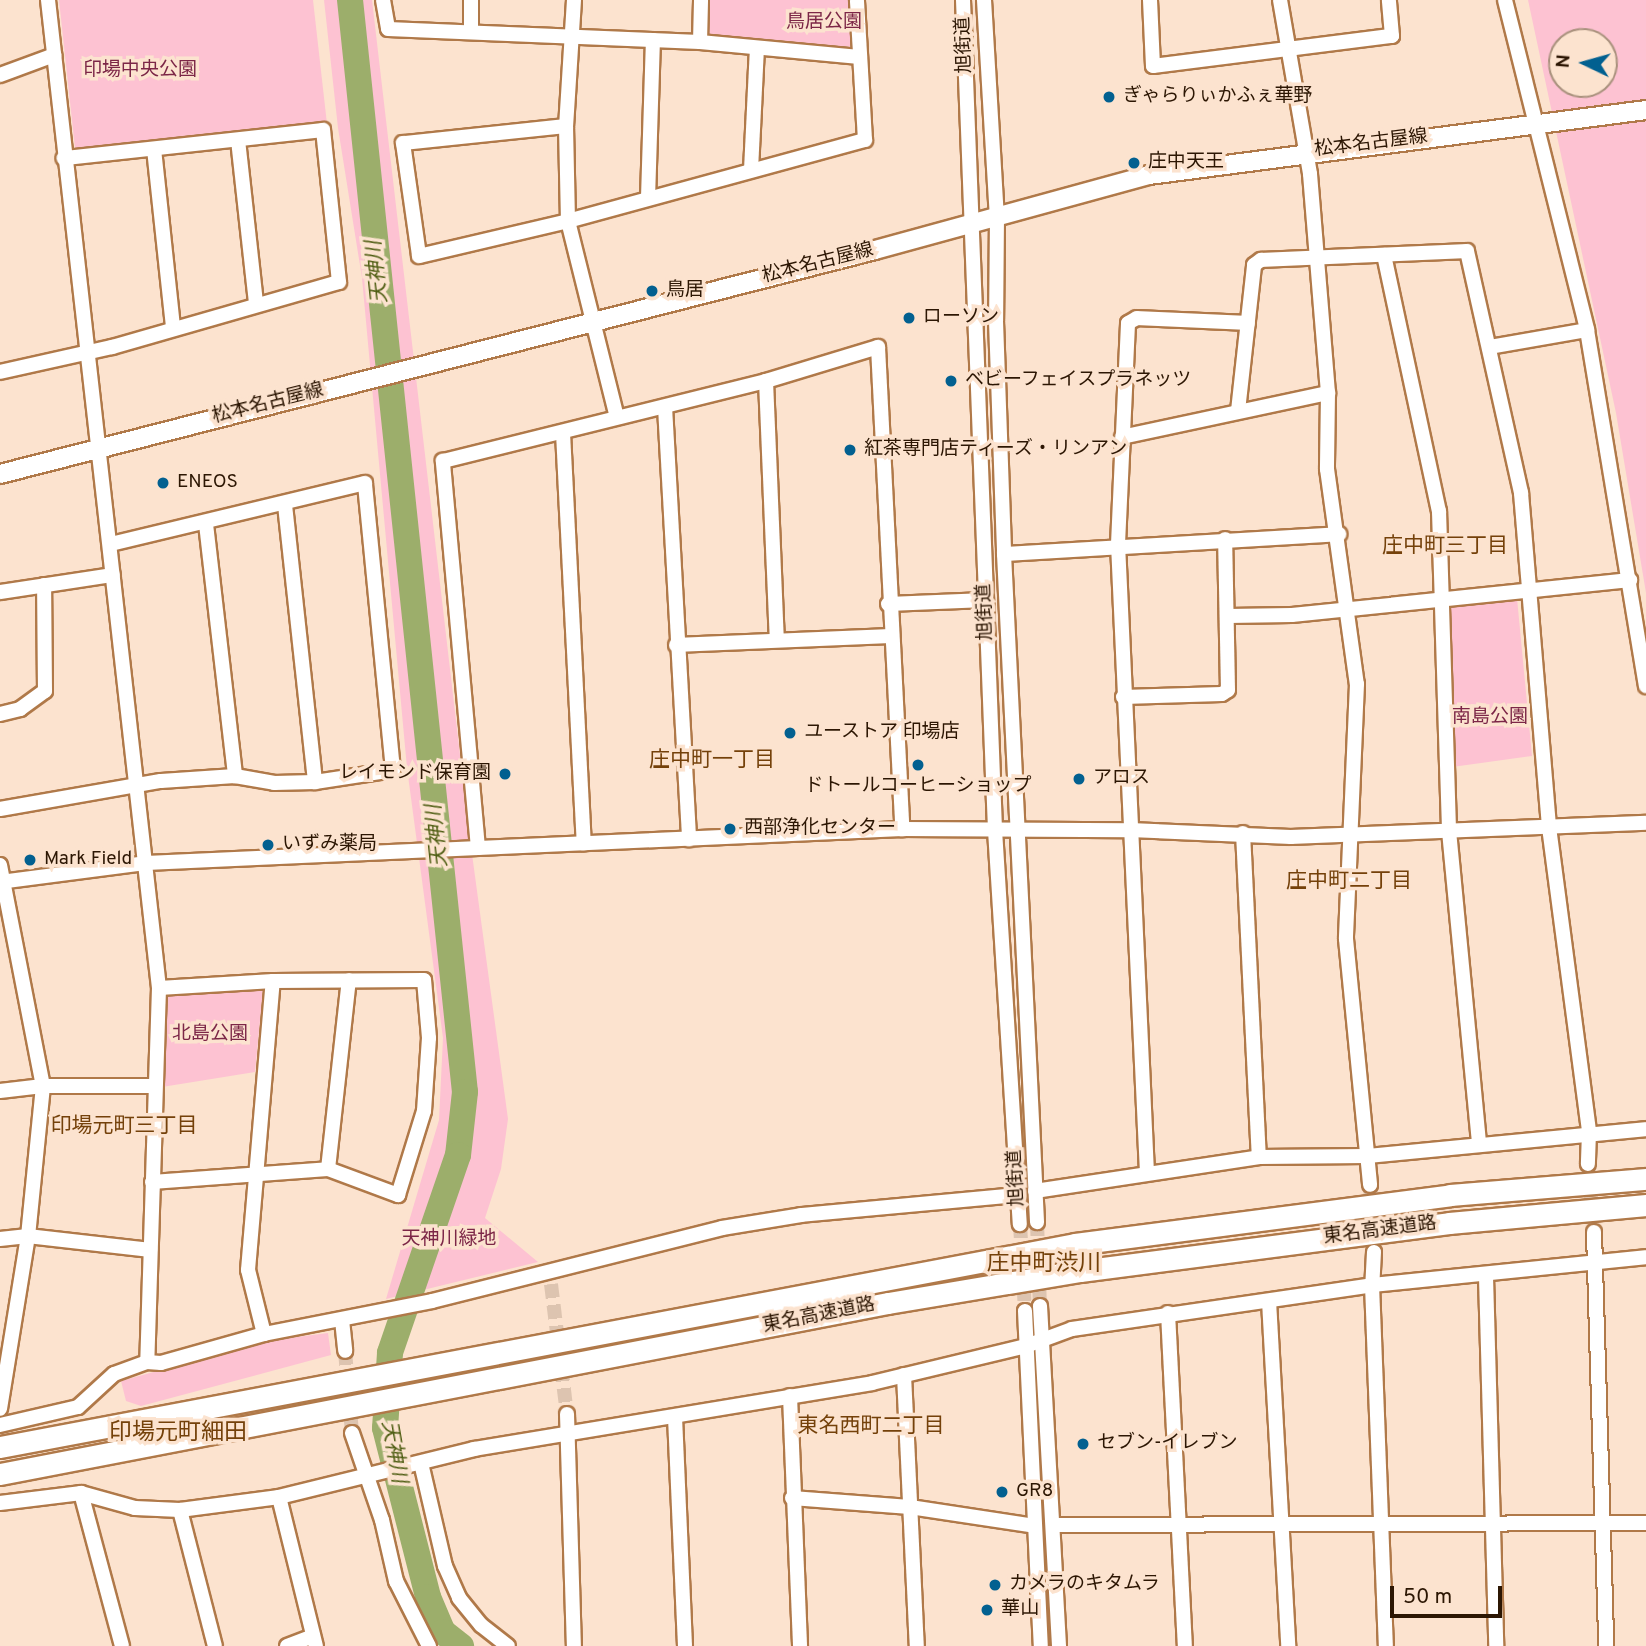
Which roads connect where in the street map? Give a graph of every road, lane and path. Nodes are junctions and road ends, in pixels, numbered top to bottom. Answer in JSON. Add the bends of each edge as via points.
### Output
{"nodes":[{"id":1,"x":48,"y":0,"type":"edge"},
{"id":2,"x":383,"y":0,"type":"edge"},
{"id":3,"x":471,"y":0,"type":"edge"},
{"id":4,"x":574,"y":0,"type":"edge"},
{"id":5,"x":701,"y":0,"type":"edge"},
{"id":6,"x":857,"y":0,"type":"edge"},
{"id":7,"x":963,"y":0,"type":"edge"},
{"id":8,"x":984,"y":0,"type":"edge"},
{"id":9,"x":1150,"y":0,"type":"edge"},
{"id":10,"x":1280,"y":0,"type":"edge"},
{"id":11,"x":1389,"y":0,"type":"edge"},
{"id":12,"x":1506,"y":0,"type":"edge"},
{"id":13,"x":471,"y":32,"type":"junction"},
{"id":14,"x":573,"y":36,"type":"junction"},
{"id":15,"x":653,"y":40,"type":"junction"},
{"id":16,"x":700,"y":42,"type":"junction"},
{"id":17,"x":1288,"y":48,"type":"junction"},
{"id":18,"x":757,"y":49,"type":"junction"},
{"id":19,"x":54,"y":55,"type":"junction"},
{"id":20,"x":859,"y":57,"type":"junction"},
{"id":21,"x":0,"y":75,"type":"edge"},
{"id":22,"x":1646,"y":110,"type":"edge"},
{"id":23,"x":1534,"y":123,"type":"junction"},
{"id":24,"x":566,"y":126,"type":"junction"},
{"id":25,"x":238,"y":140,"type":"junction"},
{"id":26,"x":154,"y":149,"type":"junction"},
{"id":27,"x":1304,"y":153,"type":"junction"},
{"id":28,"x":64,"y":158,"type":"junction"},
{"id":29,"x":751,"y":170,"type":"junction"},
{"id":30,"x":648,"y":198,"type":"junction"},
{"id":31,"x":997,"y":216,"type":"junction"},
{"id":32,"x":568,"y":221,"type":"junction"},
{"id":33,"x":971,"y":224,"type":"junction"},
{"id":34,"x":1384,"y":255,"type":"junction"},
{"id":35,"x":1314,"y":256,"type":"junction"},
{"id":36,"x":256,"y":302,"type":"junction"},
{"id":37,"x":590,"y":321,"type":"junction"},
{"id":38,"x":1248,"y":323,"type":"junction"},
{"id":39,"x":173,"y":328,"type":"junction"},
{"id":40,"x":1587,"y":330,"type":"junction"},
{"id":41,"x":1490,"y":347,"type":"junction"},
{"id":42,"x":85,"y":354,"type":"junction"},
{"id":43,"x":0,"y":372,"type":"edge"},
{"id":44,"x":766,"y":381,"type":"junction"},
{"id":45,"x":1328,"y":393,"type":"junction"},
{"id":46,"x":665,"y":407,"type":"junction"},
{"id":47,"x":1238,"y":411,"type":"junction"},
{"id":48,"x":617,"y":417,"type":"junction"},
{"id":49,"x":563,"y":433,"type":"junction"},
{"id":50,"x":1122,"y":437,"type":"junction"},
{"id":51,"x":96,"y":450,"type":"junction"},
{"id":52,"x":0,"y":474,"type":"edge"},
{"id":53,"x":285,"y":505,"type":"junction"},
{"id":54,"x":206,"y":524,"type":"junction"},
{"id":55,"x":1339,"y":534,"type":"junction"},
{"id":56,"x":1224,"y":539,"type":"junction"},
{"id":57,"x":110,"y":544,"type":"junction"},
{"id":58,"x":1118,"y":544,"type":"junction"},
{"id":59,"x":1004,"y":554,"type":"junction"},
{"id":60,"x":113,"y":575,"type":"junction"},
{"id":61,"x":1630,"y":580,"type":"junction"},
{"id":62,"x":44,"y":585,"type":"junction"},
{"id":63,"x":0,"y":592,"type":"edge"},
{"id":64,"x":1529,"y":592,"type":"junction"},
{"id":65,"x":986,"y":600,"type":"junction"},
{"id":66,"x":1443,"y":601,"type":"junction"},
{"id":67,"x":888,"y":604,"type":"junction"},
{"id":68,"x":1348,"y":607,"type":"junction"},
{"id":69,"x":1227,"y":616,"type":"junction"},
{"id":70,"x":890,"y":636,"type":"junction"},
{"id":71,"x":777,"y":640,"type":"junction"},
{"id":72,"x":676,"y":645,"type":"junction"},
{"id":73,"x":1646,"y":686,"type":"edge"},
{"id":74,"x":1123,"y":698,"type":"junction"},
{"id":75,"x":0,"y":714,"type":"edge"},
{"id":76,"x":235,"y":776,"type":"junction"},
{"id":77,"x":315,"y":782,"type":"junction"},
{"id":78,"x":137,"y":786,"type":"junction"},
{"id":79,"x":0,"y":809,"type":"edge"},
{"id":80,"x":1646,"y":823,"type":"edge"},
{"id":81,"x":1549,"y":827,"type":"junction"},
{"id":82,"x":1019,"y":829,"type":"junction"},
{"id":83,"x":902,"y":830,"type":"junction"},
{"id":84,"x":995,"y":830,"type":"junction"},
{"id":85,"x":1130,"y":830,"type":"junction"},
{"id":86,"x":1449,"y":831,"type":"junction"},
{"id":87,"x":1243,"y":833,"type":"junction"},
{"id":88,"x":1349,"y":835,"type":"junction"},
{"id":89,"x":689,"y":839,"type":"junction"},
{"id":90,"x":584,"y":844,"type":"junction"},
{"id":91,"x":472,"y":848,"type":"junction"},
{"id":92,"x":146,"y":863,"type":"junction"},
{"id":93,"x":0,"y":865,"type":"edge"},
{"id":94,"x":2,"y":882,"type":"edge"},
{"id":95,"x":349,"y":980,"type":"junction"},
{"id":96,"x":273,"y":981,"type":"junction"},
{"id":97,"x":159,"y":988,"type":"junction"},
{"id":98,"x":43,"y":1086,"type":"junction"},
{"id":99,"x":154,"y":1087,"type":"junction"},
{"id":100,"x":0,"y":1091,"type":"edge"},
{"id":101,"x":1646,"y":1129,"type":"edge"},
{"id":102,"x":1589,"y":1132,"type":"junction"},
{"id":103,"x":1479,"y":1143,"type":"junction"},
{"id":104,"x":1367,"y":1156,"type":"junction"},
{"id":105,"x":1259,"y":1157,"type":"junction"},
{"id":106,"x":1588,"y":1164,"type":"tunnel mouth"},
{"id":107,"x":328,"y":1170,"type":"junction"},
{"id":108,"x":1147,"y":1173,"type":"junction"},
{"id":109,"x":255,"y":1174,"type":"junction"},
{"id":110,"x":1646,"y":1179,"type":"edge"},
{"id":111,"x":152,"y":1182,"type":"junction"},
{"id":112,"x":1370,"y":1185,"type":"tunnel mouth"},
{"id":113,"x":1035,"y":1191,"type":"junction"},
{"id":114,"x":1018,"y":1195,"type":"junction"},
{"id":115,"x":1646,"y":1205,"type":"edge"},
{"id":116,"x":1037,"y":1222,"type":"tunnel mouth"},
{"id":117,"x":1020,"y":1224,"type":"tunnel mouth"},
{"id":118,"x":1594,"y":1232,"type":"tunnel mouth"},
{"id":119,"x":28,"y":1236,"type":"junction"},
{"id":120,"x":0,"y":1239,"type":"edge"},
{"id":121,"x":150,"y":1250,"type":"junction"},
{"id":122,"x":1374,"y":1252,"type":"tunnel mouth"},
{"id":123,"x":1646,"y":1257,"type":"edge"},
{"id":124,"x":1594,"y":1264,"type":"junction"},
{"id":125,"x":1486,"y":1277,"type":"junction"},
{"id":126,"x":1372,"y":1285,"type":"junction"},
{"id":127,"x":1269,"y":1301,"type":"junction"},
{"id":128,"x":1040,"y":1306,"type":"tunnel mouth"},
{"id":129,"x":1025,"y":1311,"type":"tunnel mouth"},
{"id":130,"x":1168,"y":1313,"type":"junction"},
{"id":131,"x":342,"y":1320,"type":"junction"},
{"id":132,"x":264,"y":1334,"type":"junction"},
{"id":133,"x":1043,"y":1339,"type":"junction"},
{"id":134,"x":1026,"y":1346,"type":"junction"},
{"id":135,"x":345,"y":1351,"type":"tunnel mouth"},
{"id":136,"x":146,"y":1362,"type":"junction"},
{"id":137,"x":904,"y":1375,"type":"junction"},
{"id":138,"x":790,"y":1396,"type":"junction"},
{"id":139,"x":0,"y":1409,"type":"edge"},
{"id":140,"x":567,"y":1414,"type":"tunnel mouth"},
{"id":141,"x":675,"y":1417,"type":"junction"},
{"id":142,"x":0,"y":1424,"type":"edge"},
{"id":143,"x":352,"y":1433,"type":"tunnel mouth"},
{"id":144,"x":571,"y":1435,"type":"junction"},
{"id":145,"x":0,"y":1447,"type":"edge"},
{"id":146,"x":416,"y":1464,"type":"junction"},
{"id":147,"x":0,"y":1474,"type":"edge"},
{"id":148,"x":370,"y":1477,"type":"junction"},
{"id":149,"x":81,"y":1493,"type":"junction"},
{"id":150,"x":279,"y":1497,"type":"junction"},
{"id":151,"x":792,"y":1498,"type":"junction"},
{"id":152,"x":0,"y":1503,"type":"edge"},
{"id":153,"x":910,"y":1507,"type":"junction"},
{"id":154,"x":180,"y":1510,"type":"junction"},
{"id":155,"x":1491,"y":1523,"type":"junction"},
{"id":156,"x":1646,"y":1523,"type":"edge"},
{"id":157,"x":1055,"y":1525,"type":"junction"},
{"id":158,"x":1180,"y":1525,"type":"junction"},
{"id":159,"x":1603,"y":1525,"type":"junction"},
{"id":160,"x":1035,"y":1526,"type":"junction"},
{"id":161,"x":1284,"y":1526,"type":"junction"},
{"id":162,"x":1381,"y":1527,"type":"junction"},
{"id":163,"x":314,"y":1641,"type":"edge"},
{"id":164,"x":122,"y":1646,"type":"edge"},
{"id":165,"x":215,"y":1646,"type":"edge"},
{"id":166,"x":287,"y":1646,"type":"edge"},
{"id":167,"x":429,"y":1646,"type":"edge"},
{"id":168,"x":508,"y":1646,"type":"edge"},
{"id":169,"x":574,"y":1646,"type":"edge"},
{"id":170,"x":685,"y":1646,"type":"edge"},
{"id":171,"x":800,"y":1646,"type":"edge"},
{"id":172,"x":917,"y":1646,"type":"edge"},
{"id":173,"x":1041,"y":1646,"type":"edge"},
{"id":174,"x":1059,"y":1646,"type":"edge"},
{"id":175,"x":1185,"y":1646,"type":"edge"},
{"id":176,"x":1288,"y":1646,"type":"edge"},
{"id":177,"x":1386,"y":1646,"type":"edge"},
{"id":178,"x":1496,"y":1646,"type":"edge"},
{"id":179,"x":1606,"y":1646,"type":"edge"}],
"edges":[{"from":1,"to":19,"type":"street"},
{"from":2,"to":13,"type":"street","via":[[388,29]]},
{"from":3,"to":13,"type":"street"},
{"from":4,"to":14,"type":"street"},
{"from":5,"to":16,"type":"street"},
{"from":6,"to":20,"type":"street"},
{"from":7,"to":33,"type":"street","name":"旭街道"},
{"from":8,"to":31,"type":"street","name":"旭街道"},
{"from":9,"to":17,"type":"street","via":[[1153,66]]},
{"from":10,"to":17,"type":"street"},
{"from":11,"to":17,"type":"street","via":[[1392,36]]},
{"from":12,"to":23,"type":"street"},
{"from":13,"to":14,"type":"street"},
{"from":14,"to":15,"type":"street"},
{"from":14,"to":24,"type":"street"},
{"from":15,"to":16,"type":"street"},
{"from":15,"to":30,"type":"street"},
{"from":16,"to":18,"type":"street"},
{"from":17,"to":27,"type":"street"},
{"from":18,"to":20,"type":"street"},
{"from":18,"to":29,"type":"street"},
{"from":19,"to":21,"type":"street"},
{"from":19,"to":28,"type":"street"},
{"from":20,"to":29,"type":"street","via":[[865,140]]},
{"from":22,"to":23,"type":"main road","name":"松本名古屋線"},
{"from":23,"to":27,"type":"main road","name":"松本名古屋線"},
{"from":23,"to":40,"type":"street"},
{"from":24,"to":32,"type":"street"},
{"from":24,"to":32,"type":"street","via":[[403,143],[419,256]]},
{"from":25,"to":26,"type":"street"},
{"from":25,"to":36,"type":"street"},
{"from":25,"to":36,"type":"street","via":[[323,130],[339,282]]},
{"from":26,"to":28,"type":"street"},
{"from":26,"to":39,"type":"street"},
{"from":27,"to":31,"type":"main road","name":"松本名古屋線","via":[[1149,175]]},
{"from":27,"to":35,"type":"street"},
{"from":28,"to":42,"type":"street"},
{"from":29,"to":30,"type":"street"},
{"from":30,"to":32,"type":"street"},
{"from":31,"to":33,"type":"main road","name":"松本名古屋線"},
{"from":31,"to":59,"type":"street","name":"旭街道"},
{"from":32,"to":37,"type":"street"},
{"from":33,"to":37,"type":"main road","name":"松本名古屋線"},
{"from":33,"to":65,"type":"street","name":"旭街道"},
{"from":34,"to":35,"type":"street"},
{"from":34,"to":41,"type":"street","via":[[1467,251]]},
{"from":34,"to":66,"type":"street","via":[[1439,511]]},
{"from":35,"to":38,"type":"street","via":[[1261,260],[1254,265]]},
{"from":35,"to":45,"type":"street"},
{"from":36,"to":39,"type":"street"},
{"from":37,"to":48,"type":"street"},
{"from":37,"to":51,"type":"main road","name":"松本名古屋線"},
{"from":38,"to":47,"type":"street"},
{"from":38,"to":50,"type":"street","via":[[1137,318],[1128,323]]},
{"from":39,"to":42,"type":"street"},
{"from":40,"to":41,"type":"street"},
{"from":40,"to":61,"type":"street"},
{"from":41,"to":64,"type":"street","via":[[1521,493]]},
{"from":42,"to":43,"type":"street"},
{"from":42,"to":51,"type":"street"},
{"from":44,"to":46,"type":"street"},
{"from":44,"to":67,"type":"street","via":[[878,347]]},
{"from":44,"to":71,"type":"street"},
{"from":45,"to":47,"type":"street"},
{"from":45,"to":55,"type":"street","via":[[1327,469]]},
{"from":46,"to":48,"type":"street"},
{"from":46,"to":72,"type":"street"},
{"from":47,"to":50,"type":"street"},
{"from":48,"to":49,"type":"street"},
{"from":49,"to":90,"type":"street"},
{"from":49,"to":91,"type":"street","via":[[443,461]]},
{"from":50,"to":58,"type":"street"},
{"from":51,"to":52,"type":"main road","name":"松本名古屋線"},
{"from":51,"to":57,"type":"street"},
{"from":53,"to":54,"type":"street"},
{"from":53,"to":77,"type":"street"},
{"from":53,"to":77,"type":"street","via":[[365,484],[393,770]]},
{"from":54,"to":57,"type":"street"},
{"from":54,"to":76,"type":"street"},
{"from":55,"to":56,"type":"street"},
{"from":55,"to":68,"type":"street"},
{"from":56,"to":58,"type":"street"},
{"from":56,"to":69,"type":"street"},
{"from":57,"to":60,"type":"street"},
{"from":58,"to":59,"type":"street"},
{"from":58,"to":74,"type":"street"},
{"from":59,"to":82,"type":"street","name":"旭街道"},
{"from":60,"to":62,"type":"street"},
{"from":60,"to":78,"type":"street"},
{"from":61,"to":64,"type":"street"},
{"from":61,"to":73,"type":"street"},
{"from":62,"to":63,"type":"street"},
{"from":62,"to":75,"type":"street","via":[[46,691],[20,709]]},
{"from":64,"to":66,"type":"street"},
{"from":64,"to":81,"type":"street"},
{"from":65,"to":67,"type":"street"},
{"from":65,"to":84,"type":"street","name":"旭街道"},
{"from":66,"to":68,"type":"street"},
{"from":66,"to":86,"type":"street"},
{"from":67,"to":70,"type":"street"},
{"from":68,"to":69,"type":"street","via":[[1292,615]]},
{"from":68,"to":88,"type":"street","via":[[1357,684]]},
{"from":69,"to":74,"type":"street","via":[[1230,683],[1222,695]]},
{"from":70,"to":71,"type":"street"},
{"from":70,"to":83,"type":"street"},
{"from":71,"to":72,"type":"street"},
{"from":72,"to":89,"type":"street"},
{"from":74,"to":85,"type":"street"},
{"from":76,"to":77,"type":"street","via":[[274,783]]},
{"from":76,"to":78,"type":"street"},
{"from":78,"to":79,"type":"street"},
{"from":78,"to":92,"type":"street"},
{"from":80,"to":81,"type":"street"},
{"from":81,"to":86,"type":"street"},
{"from":81,"to":102,"type":"street"},
{"from":82,"to":84,"type":"street"},
{"from":82,"to":85,"type":"street"},
{"from":82,"to":113,"type":"street","name":"旭街道"},
{"from":83,"to":84,"type":"street"},
{"from":83,"to":89,"type":"street"},
{"from":84,"to":114,"type":"street","name":"旭街道"},
{"from":85,"to":87,"type":"street"},
{"from":85,"to":108,"type":"street"},
{"from":86,"to":88,"type":"street"},
{"from":86,"to":103,"type":"street"},
{"from":87,"to":88,"type":"street"},
{"from":87,"to":105,"type":"street"},
{"from":88,"to":104,"type":"street","via":[[1346,939]]},
{"from":89,"to":90,"type":"street"},
{"from":90,"to":91,"type":"street"},
{"from":91,"to":92,"type":"street"},
{"from":92,"to":94,"type":"street"},
{"from":92,"to":97,"type":"street"},
{"from":93,"to":94,"type":"street"},
{"from":94,"to":98,"type":"street"},
{"from":95,"to":96,"type":"street"},
{"from":95,"to":107,"type":"street"},
{"from":95,"to":107,"type":"street","via":[[424,980],[429,1038],[424,1111],[398,1195]]},
{"from":96,"to":97,"type":"street"},
{"from":96,"to":109,"type":"street"},
{"from":97,"to":99,"type":"street"},
{"from":98,"to":99,"type":"street"},
{"from":98,"to":100,"type":"street"},
{"from":98,"to":119,"type":"street"},
{"from":99,"to":111,"type":"street"},
{"from":101,"to":102,"type":"street"},
{"from":102,"to":103,"type":"street"},
{"from":102,"to":106,"type":"street"},
{"from":103,"to":104,"type":"street"},
{"from":104,"to":105,"type":"street"},
{"from":104,"to":112,"type":"street"},
{"from":105,"to":108,"type":"street"},
{"from":107,"to":109,"type":"street"},
{"from":108,"to":113,"type":"street"},
{"from":109,"to":111,"type":"street"},
{"from":109,"to":132,"type":"street","via":[[248,1270]]},
{"from":110,"to":145,"type":"highway","name":"東名高速道路","via":[[1450,1195],[1075,1244]]},
{"from":111,"to":121,"type":"street"},
{"from":113,"to":116,"type":"street","name":"旭街道"},
{"from":114,"to":117,"type":"street","name":"旭街道"},
{"from":114,"to":131,"type":"street","via":[[775,1220],[551,1277]]},
{"from":115,"to":147,"type":"highway","name":"東名高速道路","via":[[1449,1223],[1080,1271],[887,1303]]},
{"from":118,"to":124,"type":"street"},
{"from":119,"to":120,"type":"street"},
{"from":119,"to":121,"type":"street"},
{"from":119,"to":139,"type":"street"},
{"from":121,"to":136,"type":"street"},
{"from":122,"to":126,"type":"street"},
{"from":123,"to":124,"type":"street"},
{"from":124,"to":125,"type":"street"},
{"from":124,"to":159,"type":"street"},
{"from":125,"to":126,"type":"street"},
{"from":125,"to":155,"type":"street"},
{"from":126,"to":127,"type":"street"},
{"from":126,"to":162,"type":"street"},
{"from":127,"to":130,"type":"street"},
{"from":127,"to":161,"type":"street"},
{"from":128,"to":133,"type":"street"},
{"from":129,"to":134,"type":"street"},
{"from":130,"to":133,"type":"street","via":[[1072,1329]]},
{"from":130,"to":158,"type":"street"},
{"from":131,"to":132,"type":"street"},
{"from":131,"to":135,"type":"street"},
{"from":132,"to":136,"type":"street","via":[[162,1363]]},
{"from":133,"to":134,"type":"street"},
{"from":133,"to":157,"type":"street"},
{"from":134,"to":137,"type":"street"},
{"from":134,"to":160,"type":"street"},
{"from":136,"to":142,"type":"street","via":[[114,1374],[78,1407]]},
{"from":137,"to":138,"type":"street"},
{"from":137,"to":153,"type":"street"},
{"from":138,"to":141,"type":"street"},
{"from":138,"to":151,"type":"street"},
{"from":140,"to":144,"type":"street"},
{"from":141,"to":144,"type":"street"},
{"from":141,"to":170,"type":"street"},
{"from":143,"to":148,"type":"street"},
{"from":144,"to":146,"type":"street","via":[[474,1449]]},
{"from":144,"to":169,"type":"street"},
{"from":146,"to":148,"type":"street"},
{"from":146,"to":168,"type":"street","via":[[445,1566],[459,1598],[481,1625]]},
{"from":148,"to":150,"type":"street"},
{"from":148,"to":167,"type":"street","via":[[396,1581]]},
{"from":149,"to":152,"type":"street"},
{"from":149,"to":154,"type":"street","via":[[135,1507]]},
{"from":149,"to":164,"type":"street"},
{"from":150,"to":154,"type":"street"},
{"from":150,"to":163,"type":"street"},
{"from":151,"to":153,"type":"street"},
{"from":151,"to":171,"type":"street"},
{"from":153,"to":160,"type":"street"},
{"from":153,"to":172,"type":"street"},
{"from":154,"to":165,"type":"street"},
{"from":155,"to":159,"type":"street"},
{"from":155,"to":162,"type":"street"},
{"from":155,"to":178,"type":"street"},
{"from":156,"to":159,"type":"street"},
{"from":157,"to":158,"type":"street"},
{"from":157,"to":174,"type":"street"},
{"from":158,"to":161,"type":"street"},
{"from":158,"to":175,"type":"street"},
{"from":159,"to":179,"type":"street"},
{"from":160,"to":173,"type":"street"},
{"from":161,"to":162,"type":"street"},
{"from":161,"to":176,"type":"street"},
{"from":162,"to":177,"type":"street"},
{"from":163,"to":166,"type":"street"}]}
